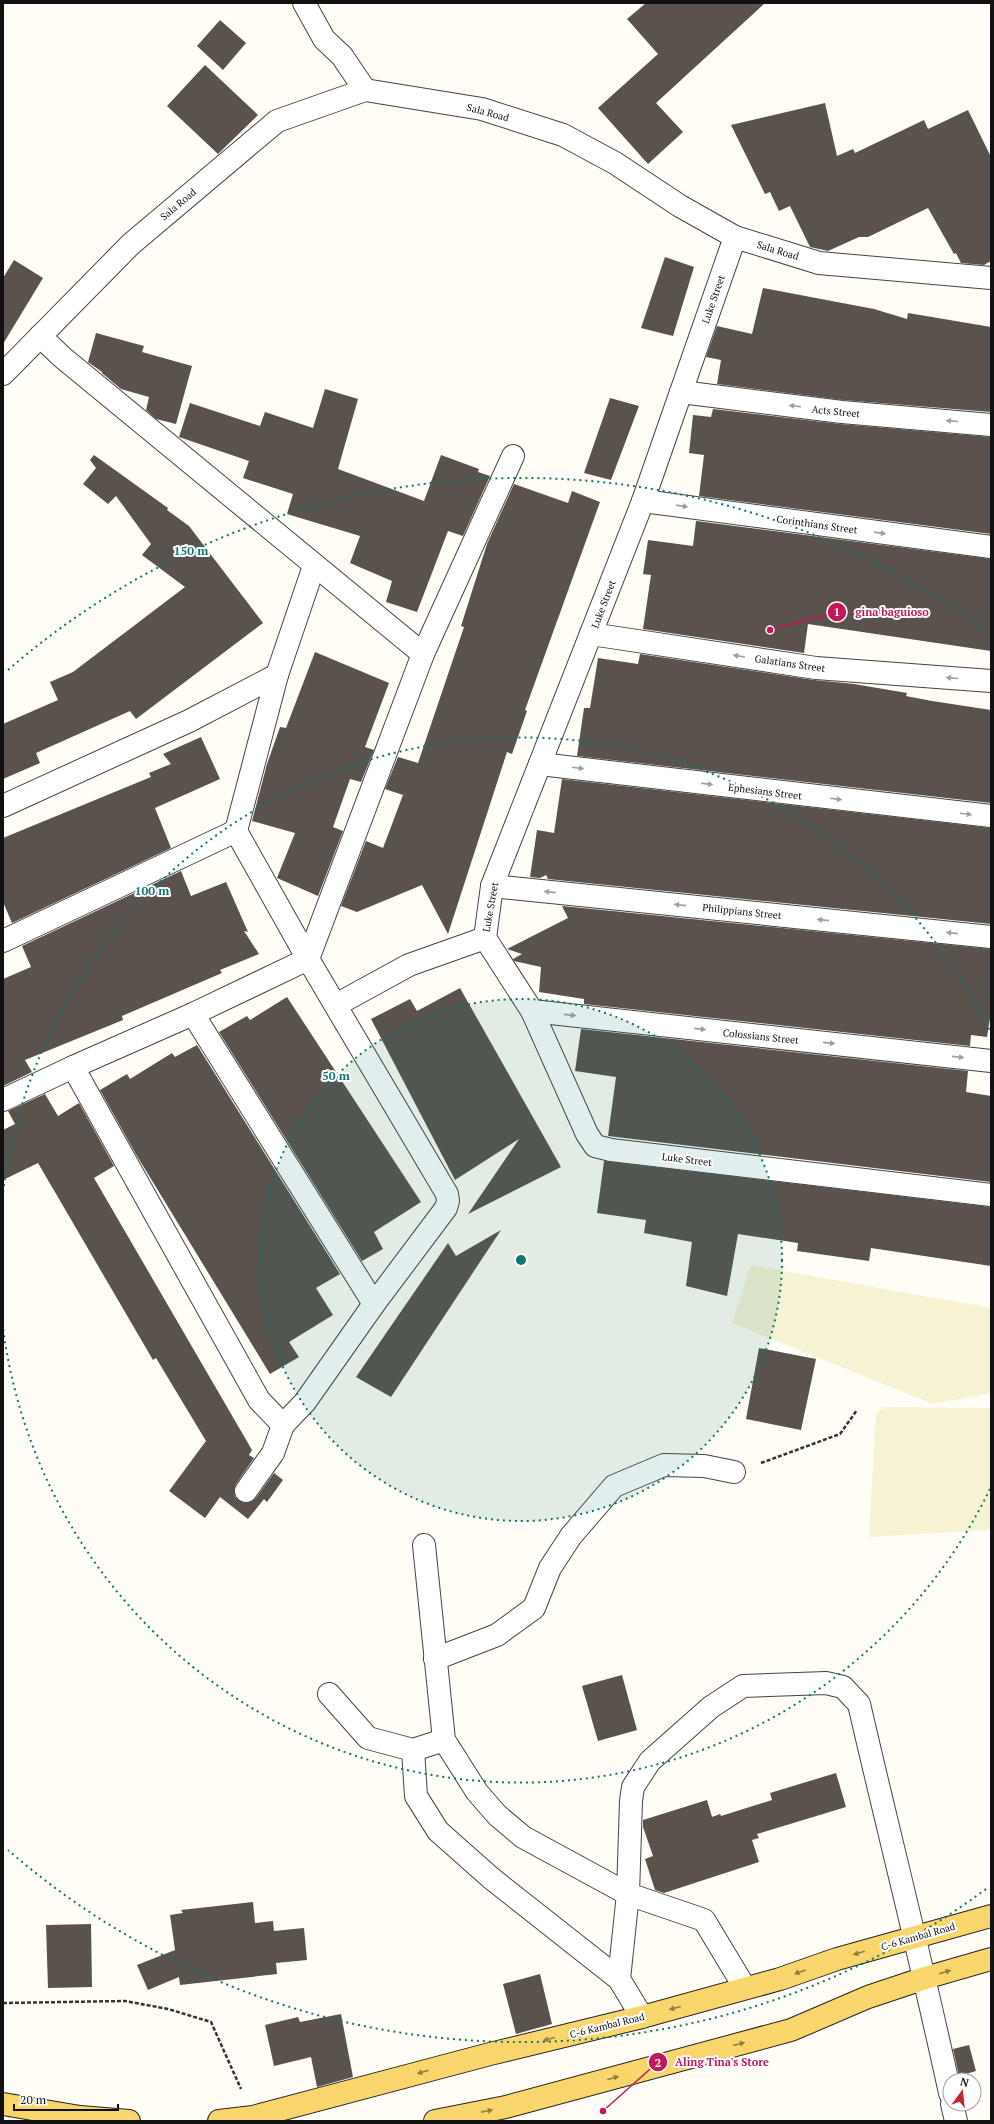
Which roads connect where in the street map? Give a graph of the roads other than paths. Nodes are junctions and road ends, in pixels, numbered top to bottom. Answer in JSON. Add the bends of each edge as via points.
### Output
{"nodes":[{"id":1,"x":304,"y":3,"type":"edge"},
{"id":2,"x":365,"y":90,"type":"junction"},
{"id":3,"x":735,"y":237,"type":"junction"},
{"id":4,"x":991,"y":278,"type":"edge"},
{"id":5,"x":40,"y":336,"type":"junction"},
{"id":6,"x":3,"y":374,"type":"edge"},
{"id":7,"x":682,"y":392,"type":"junction"},
{"id":8,"x":991,"y":425,"type":"edge"},
{"id":9,"x":513,"y":456,"type":"dead end"},
{"id":10,"x":643,"y":501,"type":"junction"},
{"id":11,"x":991,"y":547,"type":"edge"},
{"id":12,"x":314,"y":566,"type":"junction"},
{"id":13,"x":591,"y":634,"type":"junction"},
{"id":14,"x":423,"y":654,"type":"junction"},
{"id":15,"x":277,"y":675,"type":"junction"},
{"id":16,"x":991,"y":681,"type":"edge"},
{"id":17,"x":540,"y":764,"type":"junction"},
{"id":18,"x":3,"y":806,"type":"edge"},
{"id":19,"x":991,"y":816,"type":"edge"},
{"id":20,"x":236,"y":831,"type":"junction"},
{"id":21,"x":492,"y":886,"type":"junction"},
{"id":22,"x":991,"y":937,"type":"edge"},
{"id":23,"x":485,"y":938,"type":"junction"},
{"id":24,"x":3,"y":941,"type":"edge"},
{"id":25,"x":308,"y":959,"type":"junction"},
{"id":26,"x":336,"y":1005,"type":"junction"},
{"id":27,"x":532,"y":1011,"type":"junction"},
{"id":28,"x":193,"y":1014,"type":"junction"},
{"id":29,"x":991,"y":1061,"type":"edge"},
{"id":30,"x":73,"y":1067,"type":"junction"},
{"id":31,"x":3,"y":1100,"type":"edge"},
{"id":32,"x":991,"y":1195,"type":"edge"},
{"id":33,"x":374,"y":1304,"type":"junction"},
{"id":34,"x":283,"y":1425,"type":"junction"},
{"id":35,"x":734,"y":1472,"type":"road end"},
{"id":36,"x":246,"y":1491,"type":"dead end"},
{"id":37,"x":424,"y":1545,"type":"dead end"},
{"id":38,"x":435,"y":1659,"type":"junction"},
{"id":39,"x":329,"y":1694,"type":"dead end"},
{"id":40,"x":444,"y":1740,"type":"junction"},
{"id":41,"x":413,"y":1750,"type":"junction"},
{"id":42,"x":628,"y":1894,"type":"junction"},
{"id":43,"x":991,"y":1916,"type":"edge"},
{"id":44,"x":914,"y":1938,"type":"junction"},
{"id":45,"x":991,"y":1959,"type":"edge"},
{"id":46,"x":925,"y":1978,"type":"junction"},
{"id":47,"x":619,"y":1979,"type":"junction"},
{"id":48,"x":745,"y":1988,"type":"junction"},
{"id":49,"x":642,"y":2017,"type":"junction"},
{"id":50,"x":945,"y":2072,"type":"edge"},
{"id":51,"x":3,"y":2104,"type":"edge"},
{"id":52,"x":128,"y":2121,"type":"edge"},
{"id":53,"x":219,"y":2121,"type":"edge"},
{"id":54,"x":435,"y":2121,"type":"edge"}],
"edges":[{"from":1,"to":2,"type":"street","via":[[324,39],[342,56]]},
{"from":2,"to":3,"type":"street","name":"Sala Road","via":[[482,108],[563,135],[615,163],[680,206]]},
{"from":2,"to":5,"type":"street","name":"Sala Road","via":[[277,120],[131,244]]},
{"from":3,"to":4,"type":"street","name":"Sala Road","via":[[819,263]]},
{"from":3,"to":7,"type":"street","name":"Luke Street"},
{"from":5,"to":6,"type":"street","name":"Sala Road"},
{"from":5,"to":12,"type":"street"},
{"from":8,"to":7,"type":"street","name":"Acts Street","one_way":true,"via":[[842,412]]},
{"from":7,"to":10,"type":"street","name":"Luke Street"},
{"from":9,"to":14,"type":"street"},
{"from":10,"to":11,"type":"street","name":"Corinthians Street","one_way":true},
{"from":10,"to":13,"type":"street","name":"Luke Street"},
{"from":12,"to":14,"type":"street"},
{"from":12,"to":15,"type":"street"},
{"from":16,"to":13,"type":"street","name":"Galatians Street","one_way":true,"via":[[816,668]]},
{"from":13,"to":17,"type":"street","name":"Luke Street"},
{"from":14,"to":25,"type":"street"},
{"from":15,"to":18,"type":"street","via":[[189,721]]},
{"from":15,"to":20,"type":"street"},
{"from":17,"to":19,"type":"street","name":"Ephesians Street","one_way":true},
{"from":17,"to":21,"type":"street","name":"Luke Street"},
{"from":20,"to":24,"type":"street"},
{"from":20,"to":25,"type":"street"},
{"from":22,"to":21,"type":"street","name":"Philippians Street","one_way":true},
{"from":21,"to":23,"type":"street","name":"Luke Street"},
{"from":23,"to":26,"type":"street","via":[[409,965]]},
{"from":23,"to":27,"type":"street","name":"Luke Street"},
{"from":25,"to":26,"type":"street"},
{"from":25,"to":28,"type":"street"},
{"from":26,"to":33,"type":"street","via":[[447,1194],[448,1201],[446,1208]]},
{"from":27,"to":29,"type":"street","name":"Colossians Street","one_way":true},
{"from":27,"to":32,"type":"street","name":"Luke Street","via":[[587,1134],[595,1146],[619,1151]]},
{"from":28,"to":30,"type":"street"},
{"from":28,"to":33,"type":"street"},
{"from":30,"to":31,"type":"street"},
{"from":30,"to":34,"type":"street","via":[[259,1400]]},
{"from":33,"to":34,"type":"street","via":[[305,1402]]},
{"from":34,"to":36,"type":"street","via":[[273,1453]]},
{"from":35,"to":38,"type":"street","via":[[704,1466],[664,1465],[614,1486],[571,1536],[550,1568],[534,1608],[497,1635]]},
{"from":37,"to":38,"type":"street"},
{"from":38,"to":40,"type":"street"},
{"from":39,"to":41,"type":"street","via":[[368,1738]]},
{"from":40,"to":41,"type":"street"},
{"from":40,"to":42,"type":"street","via":[[477,1792],[497,1815],[523,1837]]},
{"from":41,"to":47,"type":"street","via":[[416,1796],[438,1830],[491,1878]]},
{"from":42,"to":44,"type":"street","via":[[633,1787],[650,1761],[711,1707],[743,1686],[826,1684],[844,1687],[859,1704]]},
{"from":42,"to":47,"type":"street"},
{"from":42,"to":48,"type":"street","via":[[704,1920]]},
{"from":43,"to":44,"type":"main road","name":"C-6 Kambal Road"},
{"from":44,"to":46,"type":"street"},
{"from":44,"to":48,"type":"main road","name":"C-6 Kambal Road","one_way":true},
{"from":46,"to":45,"type":"main road","one_way":true},
{"from":46,"to":50,"type":"street"},
{"from":54,"to":46,"type":"main road","one_way":true,"via":[[506,2107],[791,2030],[868,1997]]},
{"from":47,"to":49,"type":"street"},
{"from":48,"to":49,"type":"main road","name":"C-6 Kambal Road","one_way":true},
{"from":49,"to":53,"type":"main road","name":"C-6 Kambal Road","one_way":true,"via":[[490,2054],[253,2117]]},
{"from":51,"to":52,"type":"main road","via":[[80,2117]]}]}
